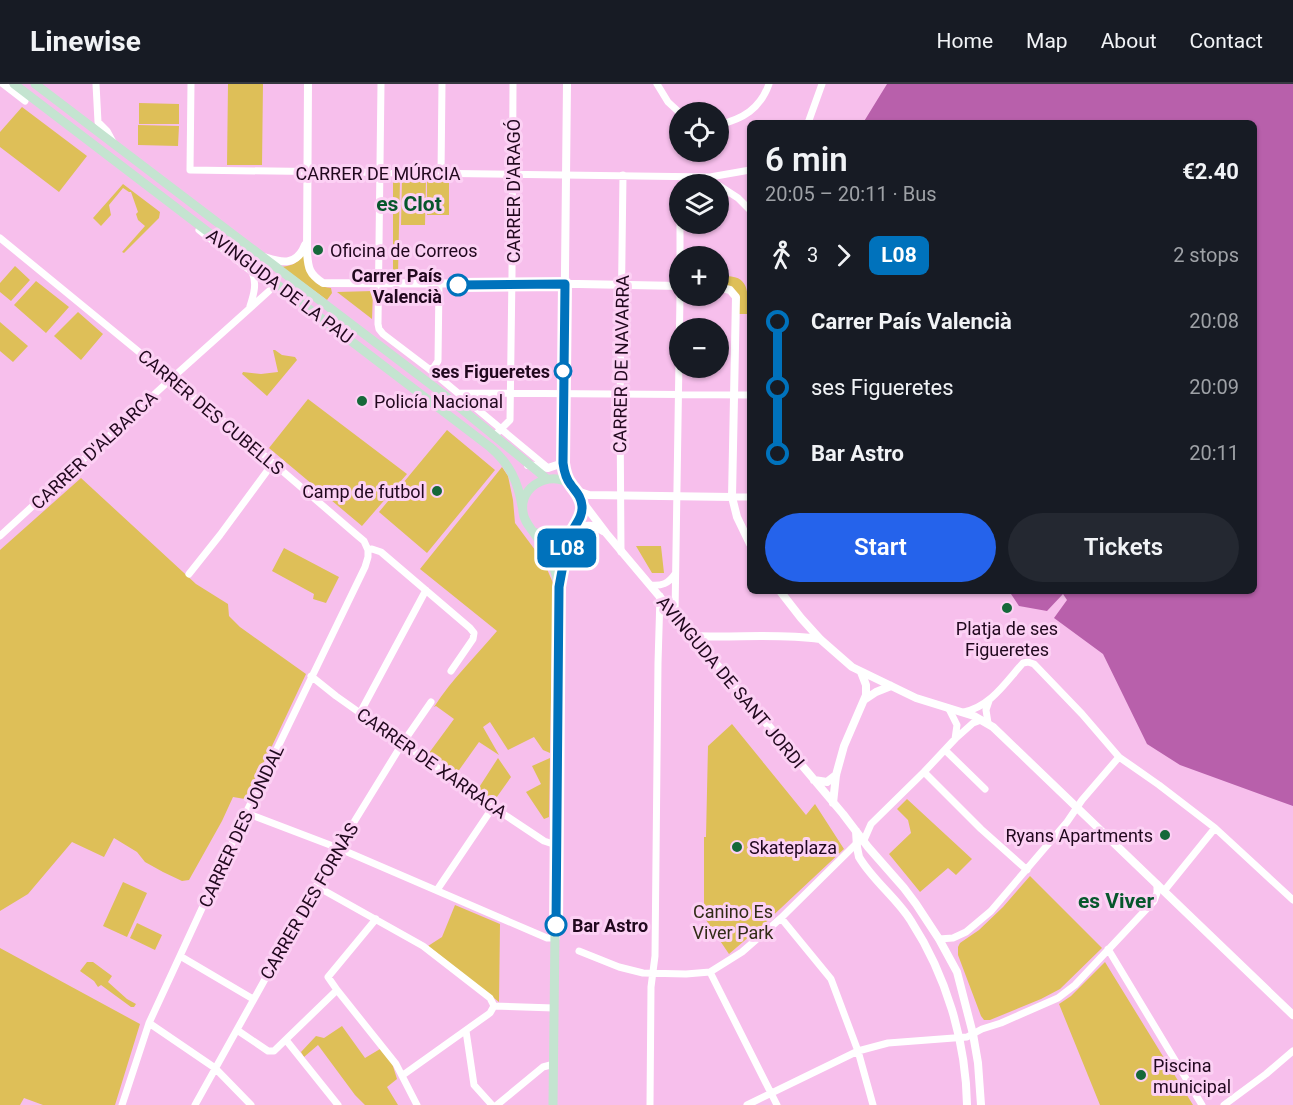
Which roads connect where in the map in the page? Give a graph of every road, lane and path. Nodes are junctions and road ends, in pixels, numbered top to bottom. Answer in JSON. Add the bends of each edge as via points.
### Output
{"nodes":[{"id":1,"x":3,"y":84,"type":"edge"},
{"id":2,"x":14,"y":84,"type":"edge"},
{"id":3,"x":34,"y":84,"type":"edge"},
{"id":4,"x":96,"y":84,"type":"edge"},
{"id":5,"x":191,"y":84,"type":"edge"},
{"id":6,"x":308,"y":84,"type":"edge"},
{"id":7,"x":381,"y":84,"type":"edge"},
{"id":8,"x":442,"y":84,"type":"edge"},
{"id":9,"x":513,"y":84,"type":"edge"},
{"id":10,"x":567,"y":84,"type":"edge"},
{"id":11,"x":657,"y":84,"type":"edge"},
{"id":12,"x":769,"y":84,"type":"edge"},
{"id":13,"x":822,"y":84,"type":"edge"},
{"id":14,"x":25,"y":101,"type":"dead end"},
{"id":15,"x":669,"y":103,"type":"edge"},
{"id":16,"x":809,"y":120,"type":"edge"},
{"id":17,"x":729,"y":121,"type":"edge"},
{"id":18,"x":114,"y":144,"type":"junction"},
{"id":19,"x":747,"y":171,"type":"edge"},
{"id":20,"x":307,"y":173,"type":"junction"},
{"id":21,"x":381,"y":173,"type":"junction"},
{"id":22,"x":441,"y":174,"type":"junction"},
{"id":23,"x":513,"y":174,"type":"junction"},
{"id":24,"x":727,"y":174,"type":"edge"},
{"id":25,"x":566,"y":175,"type":"junction"},
{"id":26,"x":623,"y":175,"type":"junction"},
{"id":27,"x":669,"y":176,"type":"edge"},
{"id":28,"x":729,"y":193,"type":"edge"},
{"id":29,"x":747,"y":206,"type":"edge"},
{"id":30,"x":179,"y":209,"type":"junction"},
{"id":31,"x":0,"y":238,"type":"edge"},
{"id":32,"x":306,"y":242,"type":"junction"},
{"id":33,"x":263,"y":257,"type":"junction"},
{"id":34,"x":379,"y":284,"type":"junction"},
{"id":35,"x":565,"y":284,"type":"junction"},
{"id":36,"x":439,"y":285,"type":"junction"},
{"id":37,"x":512,"y":285,"type":"junction"},
{"id":38,"x":622,"y":285,"type":"junction"},
{"id":39,"x":669,"y":286,"type":"edge"},
{"id":40,"x":729,"y":290,"type":"edge"},
{"id":41,"x":269,"y":291,"type":"dead end"},
{"id":42,"x":680,"y":306,"type":"edge"},
{"id":43,"x":250,"y":308,"type":"junction"},
{"id":44,"x":429,"y":369,"type":"junction"},
{"id":45,"x":171,"y":379,"type":"junction"},
{"id":46,"x":458,"y":393,"type":"junction"},
{"id":47,"x":510,"y":393,"type":"junction"},
{"id":48,"x":563,"y":393,"type":"junction"},
{"id":49,"x":621,"y":394,"type":"junction"},
{"id":50,"x":678,"y":394,"type":"junction"},
{"id":51,"x":734,"y":395,"type":"junction"},
{"id":52,"x":747,"y":395,"type":"edge"},
{"id":53,"x":497,"y":432,"type":"junction"},
{"id":54,"x":561,"y":460,"type":"junction"},
{"id":55,"x":273,"y":463,"type":"junction"},
{"id":56,"x":528,"y":464,"type":"junction"},
{"id":57,"x":548,"y":468,"type":"junction"},
{"id":58,"x":512,"y":472,"type":"junction"},
{"id":59,"x":548,"y":479,"type":"junction"},
{"id":60,"x":576,"y":492,"type":"junction"},
{"id":61,"x":621,"y":495,"type":"junction"},
{"id":62,"x":676,"y":496,"type":"junction"},
{"id":63,"x":732,"y":497,"type":"junction"},
{"id":64,"x":747,"y":497,"type":"edge"},
{"id":65,"x":522,"y":506,"type":"junction"},
{"id":66,"x":573,"y":529,"type":"junction"},
{"id":67,"x":534,"y":532,"type":"junction"},
{"id":68,"x":606,"y":533,"type":"junction"},
{"id":69,"x":0,"y":536,"type":"edge"},
{"id":70,"x":747,"y":538,"type":"edge"},
{"id":71,"x":368,"y":550,"type":"junction"},
{"id":72,"x":621,"y":552,"type":"junction"},
{"id":73,"x":551,"y":560,"type":"junction"},
{"id":74,"x":189,"y":574,"type":"dead end"},
{"id":75,"x":675,"y":574,"type":"junction"},
{"id":76,"x":650,"y":585,"type":"junction"},
{"id":77,"x":559,"y":587,"type":"junction"},
{"id":78,"x":426,"y":590,"type":"junction"},
{"id":79,"x":782,"y":594,"type":"edge"},
{"id":80,"x":660,"y":596,"type":"junction"},
{"id":81,"x":675,"y":614,"type":"junction"},
{"id":82,"x":801,"y":618,"type":"junction"},
{"id":83,"x":693,"y":636,"type":"junction"},
{"id":84,"x":794,"y":637,"type":"junction"},
{"id":85,"x":718,"y":638,"type":"junction"},
{"id":86,"x":820,"y":639,"type":"junction"},
{"id":87,"x":708,"y":654,"type":"junction"},
{"id":88,"x":452,"y":671,"type":"dead end"},
{"id":89,"x":861,"y":672,"type":"junction"},
{"id":90,"x":311,"y":676,"type":"junction"},
{"id":91,"x":891,"y":686,"type":"junction"},
{"id":92,"x":864,"y":701,"type":"junction"},
{"id":93,"x":988,"y":701,"type":"junction"},
{"id":94,"x":430,"y":702,"type":"dead end"},
{"id":95,"x":949,"y":709,"type":"junction"},
{"id":96,"x":360,"y":713,"type":"junction"},
{"id":97,"x":961,"y":713,"type":"junction"},
{"id":98,"x":985,"y":722,"type":"junction"},
{"id":99,"x":955,"y":739,"type":"junction"},
{"id":100,"x":402,"y":744,"type":"junction"},
{"id":101,"x":945,"y":750,"type":"junction"},
{"id":102,"x":1119,"y":757,"type":"junction"},
{"id":103,"x":924,"y":772,"type":"junction"},
{"id":104,"x":836,"y":775,"type":"junction"},
{"id":105,"x":814,"y":780,"type":"junction"},
{"id":106,"x":986,"y":789,"type":"dead end"},
{"id":107,"x":833,"y":803,"type":"junction"},
{"id":108,"x":493,"y":807,"type":"junction"},
{"id":109,"x":1077,"y":807,"type":"junction"},
{"id":110,"x":246,"y":813,"type":"junction"},
{"id":111,"x":871,"y":824,"type":"junction"},
{"id":112,"x":854,"y":828,"type":"junction"},
{"id":113,"x":1215,"y":828,"type":"junction"},
{"id":114,"x":556,"y":844,"type":"junction"},
{"id":115,"x":863,"y":844,"type":"junction"},
{"id":116,"x":338,"y":848,"type":"junction"},
{"id":117,"x":1027,"y":870,"type":"junction"},
{"id":118,"x":316,"y":886,"type":"junction"},
{"id":119,"x":1160,"y":887,"type":"junction"},
{"id":120,"x":437,"y":890,"type":"junction"},
{"id":121,"x":1172,"y":898,"type":"junction"},
{"id":122,"x":1293,"y":900,"type":"edge"},
{"id":123,"x":1154,"y":901,"type":"junction"},
{"id":124,"x":781,"y":918,"type":"junction"},
{"id":125,"x":376,"y":919,"type":"junction"},
{"id":126,"x":556,"y":938,"type":"junction"},
{"id":127,"x":939,"y":939,"type":"junction"},
{"id":128,"x":1108,"y":949,"type":"junction"},
{"id":129,"x":579,"y":951,"type":"dead end"},
{"id":130,"x":180,"y":956,"type":"junction"},
{"id":131,"x":710,"y":972,"type":"junction"},
{"id":132,"x":653,"y":974,"type":"junction"},
{"id":133,"x":337,"y":990,"type":"junction"},
{"id":134,"x":253,"y":999,"type":"junction"},
{"id":135,"x":494,"y":1006,"type":"junction"},
{"id":136,"x":554,"y":1008,"type":"junction"},
{"id":137,"x":1293,"y":1015,"type":"edge"},
{"id":138,"x":149,"y":1023,"type":"junction"},
{"id":139,"x":237,"y":1030,"type":"junction"},
{"id":140,"x":466,"y":1031,"type":"junction"},
{"id":141,"x":973,"y":1034,"type":"junction"},
{"id":142,"x":959,"y":1039,"type":"junction"},
{"id":143,"x":286,"y":1040,"type":"junction"},
{"id":144,"x":858,"y":1051,"type":"junction"},
{"id":145,"x":1293,"y":1051,"type":"edge"},
{"id":146,"x":554,"y":1064,"type":"junction"},
{"id":147,"x":215,"y":1068,"type":"junction"},
{"id":148,"x":403,"y":1075,"type":"junction"},
{"id":149,"x":771,"y":1093,"type":"junction"},
{"id":150,"x":414,"y":1104,"type":"edge"},
{"id":151,"x":122,"y":1105,"type":"edge"},
{"id":152,"x":195,"y":1105,"type":"edge"},
{"id":153,"x":251,"y":1105,"type":"edge"},
{"id":154,"x":338,"y":1105,"type":"edge"},
{"id":155,"x":492,"y":1105,"type":"edge"},
{"id":156,"x":497,"y":1105,"type":"edge"},
{"id":157,"x":554,"y":1105,"type":"edge"},
{"id":158,"x":650,"y":1105,"type":"edge"},
{"id":159,"x":747,"y":1105,"type":"edge"},
{"id":160,"x":777,"y":1105,"type":"edge"},
{"id":161,"x":873,"y":1105,"type":"edge"},
{"id":162,"x":967,"y":1105,"type":"edge"},
{"id":163,"x":981,"y":1105,"type":"edge"},
{"id":164,"x":1202,"y":1105,"type":"edge"},
{"id":165,"x":1224,"y":1105,"type":"edge"}],
"edges":[{"from":1,"to":14,"type":"street"},
{"from":2,"to":30,"type":"main road","name":"AVINGUDA DE LA PAU"},
{"from":3,"to":18,"type":"main road","name":"AVINGUDA DE LA PAU"},
{"from":4,"to":18,"type":"street","via":[[98,122]]},
{"from":5,"to":20,"type":"street","name":"CARRER DE MÚRCIA","via":[[190,170]]},
{"from":6,"to":20,"type":"street"},
{"from":7,"to":21,"type":"street"},
{"from":8,"to":22,"type":"street"},
{"from":9,"to":23,"type":"street","name":"CARRER D'ARAGÓ"},
{"from":10,"to":25,"type":"street"},
{"from":11,"to":15,"type":"street"},
{"from":12,"to":17,"type":"street","via":[[743,117]]},
{"from":13,"to":16,"type":"street"},
{"from":18,"to":33,"type":"main road","name":"AVINGUDA DE LA PAU"},
{"from":19,"to":24,"type":"street","name":"CARRER DE MÚRCIA"},
{"from":20,"to":21,"type":"street","name":"CARRER DE MÚRCIA"},
{"from":20,"to":32,"type":"street"},
{"from":21,"to":22,"type":"street","name":"CARRER DE MÚRCIA"},
{"from":21,"to":34,"type":"street"},
{"from":22,"to":23,"type":"street","name":"CARRER DE MÚRCIA"},
{"from":23,"to":25,"type":"street","name":"CARRER DE MÚRCIA"},
{"from":23,"to":37,"type":"street","name":"CARRER D'ARAGÓ"},
{"from":25,"to":26,"type":"street","name":"CARRER DE MÚRCIA"},
{"from":25,"to":35,"type":"street"},
{"from":26,"to":27,"type":"street","name":"CARRER DE MÚRCIA"},
{"from":26,"to":38,"type":"street","name":"CARRER DE NAVARRA"},
{"from":28,"to":29,"type":"street"},
{"from":30,"to":43,"type":"street","via":[[252,272],[255,286]]},
{"from":30,"to":58,"type":"main road","name":"AVINGUDA DE LA PAU","via":[[490,447]]},
{"from":31,"to":45,"type":"street","name":"CARRER DES CUBELLS"},
{"from":32,"to":33,"type":"street","via":[[292,261]]},
{"from":32,"to":34,"type":"street","via":[[309,268],[323,283]]},
{"from":33,"to":53,"type":"main road","name":"AVINGUDA DE LA PAU"},
{"from":34,"to":36,"type":"street"},
{"from":34,"to":44,"type":"street","name":"AVINGUDA DE LA PAU","via":[[379,329]]},
{"from":35,"to":37,"type":"street"},
{"from":35,"to":38,"type":"street"},
{"from":35,"to":48,"type":"street"},
{"from":36,"to":37,"type":"street"},
{"from":36,"to":44,"type":"street","via":[[438,361]]},
{"from":37,"to":47,"type":"street","name":"CARRER D'ARAGÓ"},
{"from":38,"to":39,"type":"street"},
{"from":38,"to":49,"type":"street","name":"CARRER DE NAVARRA"},
{"from":40,"to":51,"type":"street","via":[[735,297]]},
{"from":41,"to":43,"type":"street","name":"CARRER D'ALBARCA"},
{"from":42,"to":50,"type":"street"},
{"from":43,"to":45,"type":"street","name":"CARRER D'ALBARCA"},
{"from":44,"to":46,"type":"street","name":"AVINGUDA DE LA PAU"},
{"from":45,"to":55,"type":"street","name":"CARRER DES CUBELLS"},
{"from":45,"to":69,"type":"street","name":"CARRER D'ALBARCA"},
{"from":46,"to":47,"type":"street"},
{"from":46,"to":53,"type":"street","name":"AVINGUDA DE LA PAU"},
{"from":47,"to":48,"type":"street"},
{"from":47,"to":53,"type":"street","name":"CARRER D'ARAGÓ","via":[[510,420]]},
{"from":48,"to":49,"type":"street"},
{"from":48,"to":54,"type":"street"},
{"from":49,"to":50,"type":"street"},
{"from":49,"to":61,"type":"street","name":"CARRER DE NAVARRA"},
{"from":50,"to":51,"type":"street"},
{"from":50,"to":62,"type":"street"},
{"from":51,"to":52,"type":"street"},
{"from":51,"to":63,"type":"street"},
{"from":53,"to":56,"type":"main road","name":"AVINGUDA DE LA PAU"},
{"from":53,"to":57,"type":"street","name":"AVINGUDA DE LA PAU"},
{"from":54,"to":57,"type":"street"},
{"from":54,"to":59,"type":"street"},
{"from":54,"to":60,"type":"street"},
{"from":55,"to":71,"type":"street","name":"CARRER DES CUBELLS","via":[[364,541]]},
{"from":55,"to":74,"type":"street"},
{"from":56,"to":57,"type":"street"},
{"from":56,"to":59,"type":"main road","name":"AVINGUDA DE LA PAU"},
{"from":58,"to":65,"type":"main road","name":"AVINGUDA DE LA PAU"},
{"from":58,"to":73,"type":"main road","via":[[519,522]]},
{"from":59,"to":60,"type":"main road","via":[[564,481]]},
{"from":59,"to":65,"type":"main road","via":[[533,485]]},
{"from":60,"to":61,"type":"street"},
{"from":60,"to":66,"type":"main road","via":[[582,507]]},
{"from":60,"to":68,"type":"street","name":"AVINGUDA DE SANT JORDI"},
{"from":61,"to":62,"type":"street"},
{"from":61,"to":72,"type":"street","name":"CARRER DE NAVARRA"},
{"from":62,"to":63,"type":"street"},
{"from":62,"to":75,"type":"street"},
{"from":63,"to":64,"type":"street"},
{"from":63,"to":70,"type":"street"},
{"from":65,"to":67,"type":"main road","via":[[525,520]]},
{"from":66,"to":67,"type":"main road","via":[[557,538]]},
{"from":66,"to":68,"type":"street","via":[[590,525]]},
{"from":66,"to":77,"type":"main road"},
{"from":67,"to":73,"type":"main road"},
{"from":68,"to":72,"type":"street","name":"AVINGUDA DE SANT JORDI"},
{"from":71,"to":78,"type":"street","name":"CARRER DES CUBELLS","via":[[381,552]]},
{"from":71,"to":90,"type":"street","name":"CARRER DES JONDAL","via":[[365,567]]},
{"from":72,"to":76,"type":"street","name":"AVINGUDA DE SANT JORDI"},
{"from":73,"to":77,"type":"main road"},
{"from":75,"to":76,"type":"street","via":[[664,585]]},
{"from":75,"to":81,"type":"street"},
{"from":76,"to":80,"type":"street","name":"AVINGUDA DE SANT JORDI"},
{"from":77,"to":114,"type":"main road"},
{"from":78,"to":88,"type":"street","name":"CARRER DES CUBELLS","via":[[474,633]]},
{"from":78,"to":96,"type":"street"},
{"from":79,"to":82,"type":"street"},
{"from":80,"to":81,"type":"street","name":"AVINGUDA DE SANT JORDI"},
{"from":80,"to":132,"type":"street"},
{"from":81,"to":83,"type":"street","name":"AVINGUDA DE SANT JORDI"},
{"from":82,"to":84,"type":"street"},
{"from":82,"to":86,"type":"street"},
{"from":83,"to":85,"type":"street"},
{"from":83,"to":87,"type":"street","name":"AVINGUDA DE SANT JORDI"},
{"from":84,"to":85,"type":"street"},
{"from":84,"to":86,"type":"street"},
{"from":85,"to":87,"type":"street"},
{"from":86,"to":89,"type":"street"},
{"from":87,"to":105,"type":"street","name":"AVINGUDA DE SANT JORDI"},
{"from":89,"to":91,"type":"street"},
{"from":89,"to":92,"type":"street","via":[[867,690]]},
{"from":90,"to":96,"type":"street","name":"CARRER DE XARRACA"},
{"from":90,"to":110,"type":"street","name":"CARRER DES JONDAL"},
{"from":91,"to":92,"type":"street"},
{"from":91,"to":95,"type":"street"},
{"from":92,"to":104,"type":"street"},
{"from":93,"to":97,"type":"street"},
{"from":93,"to":98,"type":"street"},
{"from":93,"to":102,"type":"street","via":[[1023,663],[1034,664]]},
{"from":94,"to":100,"type":"street","name":"CARRER DES FORNÀS"},
{"from":95,"to":97,"type":"street"},
{"from":95,"to":99,"type":"street","via":[[957,724]]},
{"from":96,"to":100,"type":"street","name":"CARRER DE XARRACA"},
{"from":97,"to":98,"type":"street"},
{"from":98,"to":99,"type":"street","via":[[973,723]]},
{"from":98,"to":109,"type":"street"},
{"from":99,"to":101,"type":"street"},
{"from":100,"to":108,"type":"street","name":"CARRER DE XARRACA"},
{"from":100,"to":116,"type":"street","name":"CARRER DES FORNÀS"},
{"from":101,"to":103,"type":"street"},
{"from":101,"to":106,"type":"street"},
{"from":102,"to":109,"type":"street"},
{"from":102,"to":113,"type":"street"},
{"from":103,"to":111,"type":"street"},
{"from":103,"to":117,"type":"street"},
{"from":104,"to":105,"type":"street","via":[[827,782]]},
{"from":104,"to":107,"type":"street"},
{"from":105,"to":107,"type":"street","name":"AVINGUDA DE SANT JORDI"},
{"from":107,"to":112,"type":"street","name":"AVINGUDA DE SANT JORDI"},
{"from":108,"to":114,"type":"street","name":"CARRER DE XARRACA","via":[[544,841]]},
{"from":108,"to":120,"type":"street"},
{"from":109,"to":117,"type":"street"},
{"from":109,"to":119,"type":"street"},
{"from":110,"to":116,"type":"street"},
{"from":110,"to":130,"type":"street","name":"CARRER DES JONDAL"},
{"from":111,"to":112,"type":"street"},
{"from":111,"to":115,"type":"street"},
{"from":112,"to":115,"type":"street","name":"AVINGUDA DE SANT JORDI"},
{"from":113,"to":119,"type":"street"},
{"from":113,"to":122,"type":"street"},
{"from":114,"to":126,"type":"main road"},
{"from":115,"to":124,"type":"street"},
{"from":115,"to":127,"type":"street","name":"AVINGUDA DE SANT JORDI","via":[[904,888]]},
{"from":115,"to":142,"type":"street","name":"AVINGUDA DE SANT JORDI","via":[[858,852],[861,861],[911,920],[935,965]]},
{"from":116,"to":118,"type":"street","name":"CARRER DES FORNÀS"},
{"from":116,"to":120,"type":"street"},
{"from":117,"to":127,"type":"street","via":[[980,922],[953,938]]},
{"from":118,"to":125,"type":"street"},
{"from":118,"to":134,"type":"street","name":"CARRER DES FORNÀS"},
{"from":119,"to":121,"type":"street"},
{"from":119,"to":123,"type":"street"},
{"from":120,"to":126,"type":"street","via":[[547,938]]},
{"from":121,"to":123,"type":"street"},
{"from":121,"to":137,"type":"street"},
{"from":123,"to":128,"type":"street"},
{"from":124,"to":131,"type":"street","via":[[737,958]]},
{"from":124,"to":144,"type":"street","via":[[831,979]]},
{"from":125,"to":133,"type":"street","via":[[328,977]]},
{"from":125,"to":135,"type":"street","via":[[423,945],[490,998]]},
{"from":126,"to":136,"type":"main road"},
{"from":127,"to":141,"type":"street","name":"AVINGUDA DE SANT JORDI","via":[[957,972]]},
{"from":128,"to":141,"type":"street","via":[[1058,998]]},
{"from":128,"to":164,"type":"street"},
{"from":129,"to":132,"type":"street","via":[[619,967]]},
{"from":130,"to":134,"type":"street"},
{"from":130,"to":138,"type":"street","name":"CARRER DES JONDAL"},
{"from":131,"to":132,"type":"street"},
{"from":131,"to":149,"type":"street"},
{"from":132,"to":158,"type":"street"},
{"from":133,"to":143,"type":"street"},
{"from":133,"to":148,"type":"street"},
{"from":134,"to":139,"type":"street","name":"CARRER DES FORNÀS"},
{"from":135,"to":136,"type":"street"},
{"from":135,"to":140,"type":"street"},
{"from":136,"to":146,"type":"main road"},
{"from":138,"to":147,"type":"street"},
{"from":138,"to":151,"type":"street","name":"CARRER DES JONDAL"},
{"from":139,"to":143,"type":"street","via":[[268,1051],[274,1051]]},
{"from":139,"to":147,"type":"street","name":"CARRER DES FORNÀS"},
{"from":140,"to":148,"type":"street"},
{"from":140,"to":155,"type":"street","via":[[474,1084]]},
{"from":141,"to":142,"type":"street"},
{"from":141,"to":163,"type":"street","name":"AVINGUDA DE SANT JORDI"},
{"from":142,"to":144,"type":"street","via":[[888,1043]]},
{"from":142,"to":162,"type":"street","name":"AVINGUDA DE SANT JORDI"},
{"from":143,"to":154,"type":"street"},
{"from":144,"to":149,"type":"street"},
{"from":144,"to":161,"type":"street"},
{"from":145,"to":165,"type":"street"},
{"from":146,"to":156,"type":"street","via":[[543,1067]]},
{"from":146,"to":157,"type":"main road"},
{"from":147,"to":152,"type":"street","name":"CARRER DES FORNÀS"},
{"from":147,"to":153,"type":"street"},
{"from":148,"to":150,"type":"street"},
{"from":149,"to":159,"type":"street"},
{"from":149,"to":160,"type":"street"}]}
